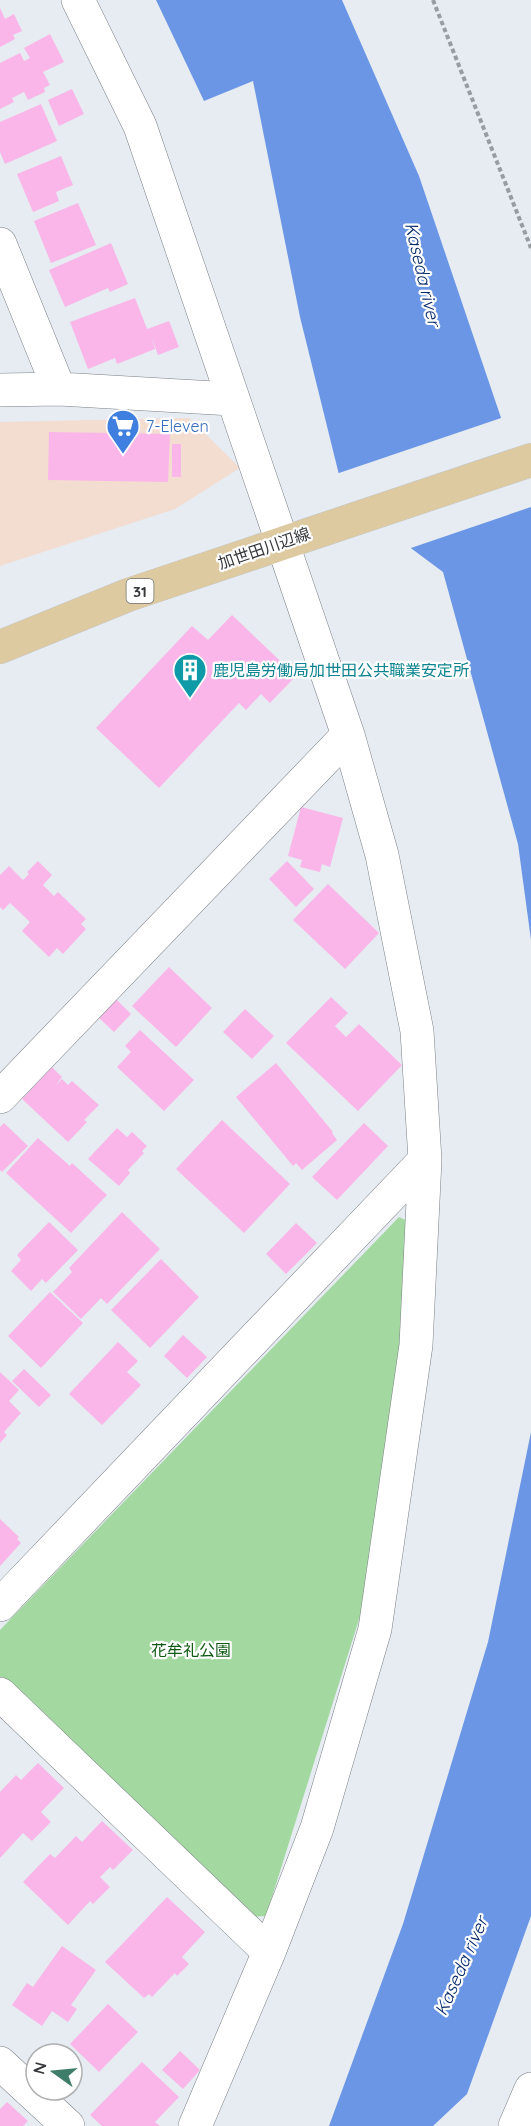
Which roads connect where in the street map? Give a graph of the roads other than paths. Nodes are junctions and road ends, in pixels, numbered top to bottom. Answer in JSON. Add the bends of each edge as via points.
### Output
{"nodes":[{"id":1,"x":78,"y":0,"type":"edge"},
{"id":2,"x":0,"y":244,"type":"edge"},
{"id":3,"x":0,"y":390,"type":"edge"},
{"id":4,"x":59,"y":390,"type":"junction"},
{"id":5,"x":232,"y":399,"type":"junction"},
{"id":6,"x":531,"y":460,"type":"edge"},
{"id":7,"x":282,"y":542,"type":"junction"},
{"id":8,"x":0,"y":647,"type":"edge"},
{"id":9,"x":348,"y":735,"type":"junction"},
{"id":10,"x":0,"y":1097,"type":"edge"},
{"id":11,"x":425,"y":1160,"type":"junction"},
{"id":12,"x":0,"y":1605,"type":"edge"},
{"id":13,"x":0,"y":1694,"type":"edge"},
{"id":14,"x":269,"y":1952,"type":"junction"},
{"id":15,"x":0,"y":2063,"type":"edge"},
{"id":16,"x":531,"y":2090,"type":"edge"},
{"id":17,"x":68,"y":2126,"type":"edge"},
{"id":18,"x":195,"y":2126,"type":"edge"},
{"id":19,"x":515,"y":2126,"type":"edge"}],
"edges":[{"from":1,"to":5,"type":"street","via":[[140,126]]},
{"from":2,"to":4,"type":"street"},
{"from":3,"to":4,"type":"street"},
{"from":4,"to":5,"type":"street"},
{"from":5,"to":7,"type":"street"},
{"from":6,"to":7,"type":"main road","name":"加世田川辺線","number":"31"},
{"from":7,"to":8,"type":"main road","name":"加世田川辺線","number":"31","via":[[128,595]]},
{"from":7,"to":9,"type":"street"},
{"from":9,"to":10,"type":"street"},
{"from":9,"to":11,"type":"street","via":[[382,855],[417,1031]]},
{"from":11,"to":12,"type":"street"},
{"from":11,"to":14,"type":"street","via":[[416,1345],[375,1629],[317,1828]]},
{"from":13,"to":14,"type":"street"},
{"from":14,"to":18,"type":"street"},
{"from":15,"to":17,"type":"street"},
{"from":16,"to":19,"type":"street"}]}
